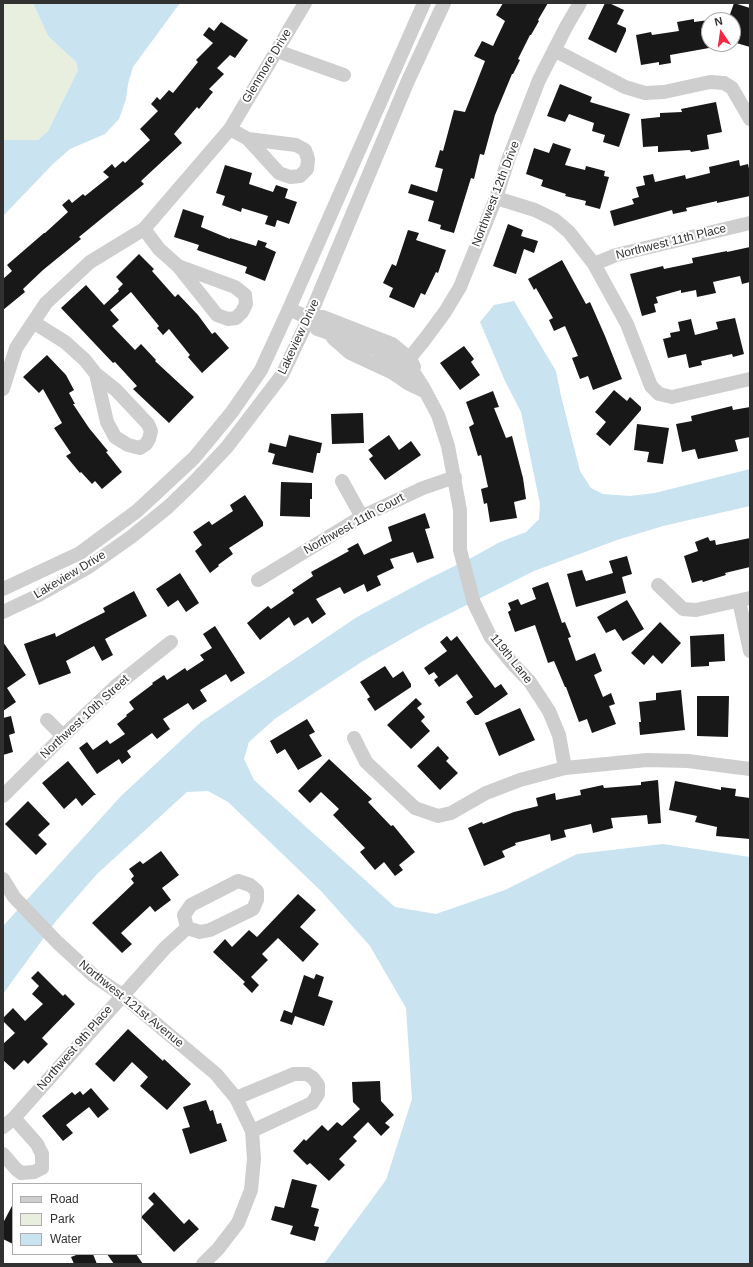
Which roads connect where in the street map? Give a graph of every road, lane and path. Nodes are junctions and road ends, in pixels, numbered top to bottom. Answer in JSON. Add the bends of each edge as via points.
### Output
{"nodes":[{"id":1,"x":305,"y":3,"type":"edge"},
{"id":2,"x":424,"y":3,"type":"edge"},
{"id":3,"x":444,"y":3,"type":"edge"},
{"id":4,"x":580,"y":3,"type":"edge"},
{"id":5,"x":554,"y":50,"type":"junction"},
{"id":6,"x":277,"y":51,"type":"junction"},
{"id":7,"x":344,"y":75,"type":"dead end"},
{"id":8,"x":750,"y":119,"type":"edge"},
{"id":9,"x":230,"y":129,"type":"junction"},
{"id":10,"x":248,"y":139,"type":"dead end"},
{"id":11,"x":496,"y":198,"type":"junction"},
{"id":12,"x":750,"y":223,"type":"edge"},
{"id":13,"x":144,"y":229,"type":"junction"},
{"id":14,"x":594,"y":264,"type":"junction"},
{"id":15,"x":178,"y":266,"type":"junction"},
{"id":16,"x":290,"y":309,"type":"junction"},
{"id":17,"x":309,"y":318,"type":"junction"},
{"id":18,"x":33,"y":322,"type":"junction"},
{"id":19,"x":403,"y":366,"type":"junction"},
{"id":20,"x":96,"y":374,"type":"junction"},
{"id":21,"x":750,"y":380,"type":"edge"},
{"id":22,"x":3,"y":389,"type":"edge"},
{"id":23,"x":455,"y":477,"type":"junction"},
{"id":24,"x":342,"y":481,"type":"dead end"},
{"id":25,"x":362,"y":517,"type":"junction"},
{"id":26,"x":258,"y":580,"type":"dead end"},
{"id":27,"x":658,"y":585,"type":"dead end"},
{"id":28,"x":3,"y":589,"type":"edge"},
{"id":29,"x":744,"y":600,"type":"edge"},
{"id":30,"x":3,"y":612,"type":"edge"},
{"id":31,"x":170,"y":642,"type":"dead end"},
{"id":32,"x":750,"y":651,"type":"edge"},
{"id":33,"x":47,"y":720,"type":"dead end"},
{"id":34,"x":63,"y":736,"type":"junction"},
{"id":35,"x":354,"y":738,"type":"dead end"},
{"id":36,"x":565,"y":768,"type":"junction"},
{"id":37,"x":750,"y":769,"type":"edge"},
{"id":38,"x":3,"y":796,"type":"edge"},
{"id":39,"x":3,"y":879,"type":"edge"},
{"id":40,"x":187,"y":928,"type":"junction"},
{"id":41,"x":122,"y":995,"type":"junction"},
{"id":42,"x":236,"y":1098,"type":"junction"},
{"id":43,"x":14,"y":1118,"type":"junction"},
{"id":44,"x":3,"y":1127,"type":"edge"},
{"id":45,"x":252,"y":1131,"type":"junction"},
{"id":46,"x":3,"y":1154,"type":"edge"},
{"id":47,"x":203,"y":1264,"type":"edge"}],
"edges":[{"from":1,"to":6,"type":"street","name":"Glenmore Drive"},
{"from":2,"to":16,"type":"street","name":"Lakeview Drive"},
{"from":3,"to":17,"type":"street","name":"Lakeview Drive","via":[[407,83]]},
{"from":4,"to":5,"type":"street","name":"Northwest 12th Drive"},
{"from":5,"to":8,"type":"street","via":[[625,87],[645,93],[664,92],[710,82],[724,83],[732,88]]},
{"from":5,"to":11,"type":"street","name":"Northwest 12th Drive","via":[[528,107]]},
{"from":6,"to":7,"type":"street"},
{"from":6,"to":9,"type":"street","name":"Glenmore Drive"},
{"from":9,"to":10,"type":"street"},
{"from":9,"to":13,"type":"street","name":"Glenmore Drive"},
{"from":11,"to":14,"type":"street","via":[[535,210],[555,220],[569,232]]},
{"from":11,"to":19,"type":"street","name":"Northwest 12th Drive","via":[[460,286],[445,312]]},
{"from":12,"to":14,"type":"street","name":"Northwest 11th Place","via":[[616,255]]},
{"from":13,"to":15,"type":"street","via":[[159,249]]},
{"from":13,"to":18,"type":"street","name":"Glenmore Drive","via":[[90,262],[46,303]]},
{"from":14,"to":21,"type":"street","via":[[627,324],[651,386],[659,394],[672,397]]},
{"from":15,"to":15,"type":"street","via":[[236,287],[244,295],[246,304],[242,312],[236,318],[228,320],[217,315]]},
{"from":16,"to":17,"type":"street"},
{"from":16,"to":28,"type":"street","name":"Lakeview Drive","via":[[261,370],[232,412],[194,458],[137,511],[80,553]]},
{"from":17,"to":19,"type":"street","via":[[317,329],[376,349]]},
{"from":17,"to":19,"type":"street","via":[[323,317],[392,344]]},
{"from":17,"to":30,"type":"street","name":"Lakeview Drive","via":[[282,375],[227,448],[168,508],[87,568]]},
{"from":18,"to":20,"type":"street","via":[[65,342]]},
{"from":18,"to":22,"type":"street","name":"Glenmore Drive","via":[[16,348]]},
{"from":19,"to":23,"type":"street","name":"119th Lane","via":[[414,373],[438,415]]},
{"from":20,"to":20,"type":"street","via":[[116,390],[148,424],[151,431],[149,439],[140,448],[128,445],[115,437],[107,422]]},
{"from":23,"to":25,"type":"street","name":"Northwest 11th Court","via":[[423,488]]},
{"from":23,"to":36,"type":"street","name":"119th Lane","via":[[460,510],[460,550],[477,609],[490,636],[530,682],[549,711],[559,735]]},
{"from":24,"to":25,"type":"street"},
{"from":25,"to":26,"type":"street","name":"Northwest 11th Court"},
{"from":27,"to":29,"type":"street","via":[[683,609],[696,610]]},
{"from":29,"to":32,"type":"street"},
{"from":31,"to":34,"type":"street","name":"Northwest 10th Street","via":[[116,686]]},
{"from":33,"to":34,"type":"street"},
{"from":34,"to":38,"type":"street","name":"Northwest 10th Street"},
{"from":35,"to":36,"type":"street","via":[[366,762],[415,808],[438,816],[451,813],[486,793],[520,780]]},
{"from":36,"to":37,"type":"street","via":[[647,760],[688,761]]},
{"from":39,"to":41,"type":"street","name":"Northwest 121st Avenue","via":[[14,896],[57,942],[94,976]]},
{"from":40,"to":40,"type":"street","via":[[184,915],[190,905],[238,881],[250,885],[256,891],[257,900],[252,909],[210,930],[200,932]]},
{"from":40,"to":41,"type":"street","name":"Northwest 9th Place"},
{"from":41,"to":42,"type":"street","name":"Northwest 121st Avenue","via":[[216,1074]]},
{"from":41,"to":43,"type":"street","name":"Northwest 9th Place"},
{"from":42,"to":45,"type":"street","name":"Northwest 121st Avenue"},
{"from":42,"to":45,"type":"street","via":[[294,1074],[307,1074],[318,1085],[318,1094],[312,1103]]},
{"from":43,"to":44,"type":"street","name":"Northwest 9th Place"},
{"from":43,"to":46,"type":"street","via":[[42,1154],[42,1168],[27,1174],[21,1173]]},
{"from":45,"to":47,"type":"street","via":[[254,1159],[251,1190],[238,1223]]}]}
